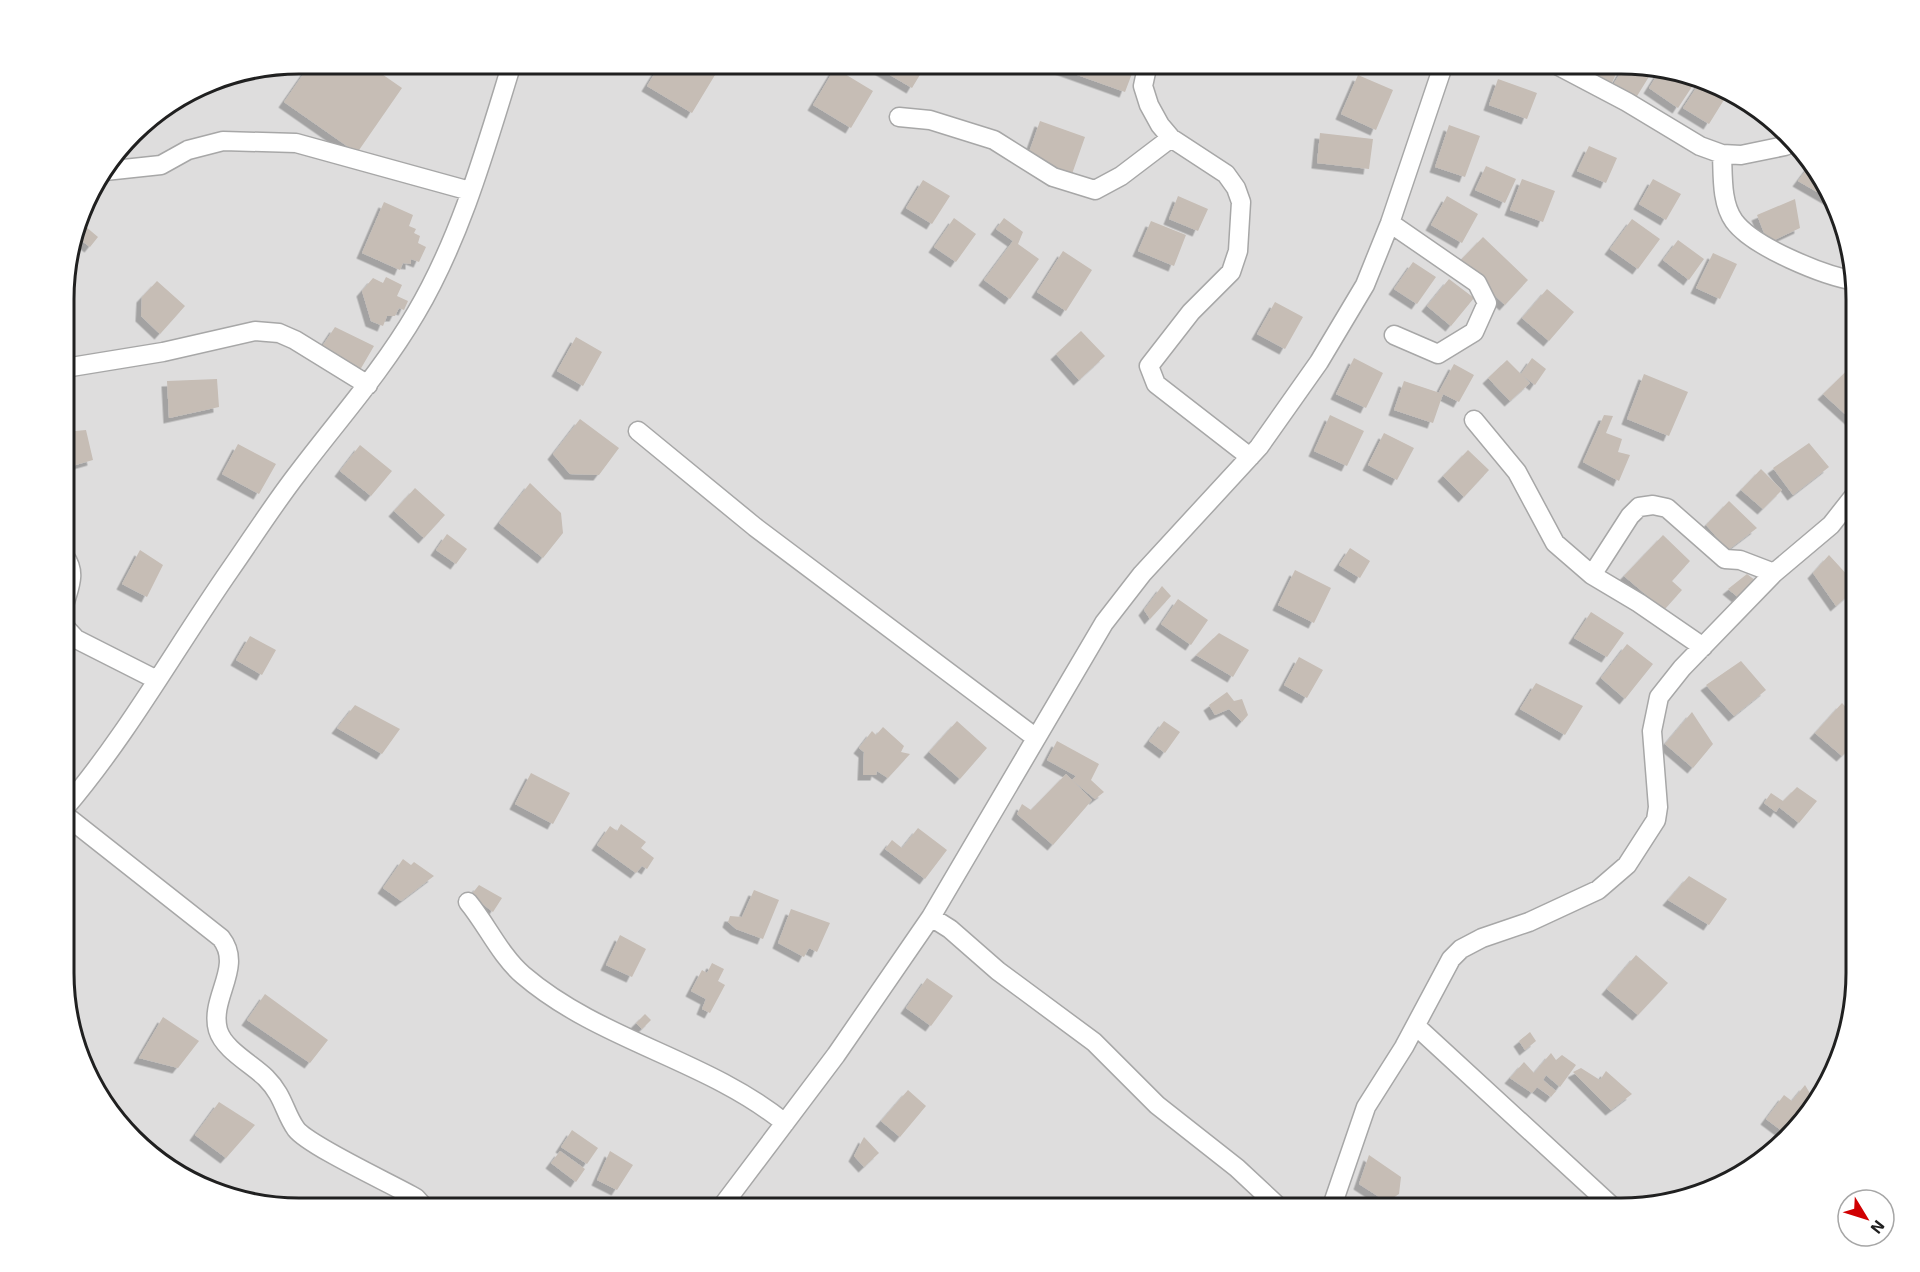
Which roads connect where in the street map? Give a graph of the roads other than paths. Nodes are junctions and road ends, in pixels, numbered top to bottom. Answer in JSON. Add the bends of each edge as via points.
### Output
{"nodes":[{"id":1,"x":508,"y":74,"type":"edge"},
{"id":2,"x":1146,"y":74,"type":"edge"},
{"id":3,"x":1440,"y":74,"type":"edge"},
{"id":4,"x":1574,"y":74,"type":"edge"},
{"id":5,"x":898,"y":117,"type":"dead end"},
{"id":6,"x":1171,"y":138,"type":"junction"},
{"id":7,"x":1785,"y":146,"type":"dead end"},
{"id":8,"x":1722,"y":154,"type":"junction"},
{"id":9,"x":113,"y":170,"type":"edge"},
{"id":10,"x":470,"y":191,"type":"junction"},
{"id":11,"x":1390,"y":223,"type":"junction"},
{"id":12,"x":1846,"y":280,"type":"edge"},
{"id":13,"x":1394,"y":335,"type":"dead end"},
{"id":14,"x":74,"y":367,"type":"edge"},
{"id":15,"x":368,"y":385,"type":"junction"},
{"id":16,"x":1474,"y":420,"type":"dead end"},
{"id":17,"x":638,"y":431,"type":"dead end"},
{"id":18,"x":1250,"y":457,"type":"junction"},
{"id":19,"x":1846,"y":506,"type":"edge"},
{"id":20,"x":1774,"y":573,"type":"junction"},
{"id":21,"x":1592,"y":575,"type":"junction"},
{"id":22,"x":74,"y":637,"type":"edge"},
{"id":23,"x":1703,"y":647,"type":"junction"},
{"id":24,"x":157,"y":680,"type":"junction"},
{"id":25,"x":1036,"y":738,"type":"junction"},
{"id":26,"x":74,"y":796,"type":"edge"},
{"id":27,"x":74,"y":822,"type":"edge"},
{"id":28,"x":468,"y":902,"type":"dead end"},
{"id":29,"x":931,"y":917,"type":"junction"},
{"id":30,"x":1416,"y":1026,"type":"junction"},
{"id":31,"x":785,"y":1123,"type":"junction"},
{"id":32,"x":416,"y":1198,"type":"edge"},
{"id":33,"x":728,"y":1198,"type":"edge"},
{"id":34,"x":1269,"y":1198,"type":"edge"},
{"id":35,"x":1335,"y":1198,"type":"edge"},
{"id":36,"x":1603,"y":1198,"type":"edge"}],
"edges":[{"from":1,"to":10,"type":"street"},
{"from":2,"to":6,"type":"street","via":[[1143,86],[1149,105]]},
{"from":3,"to":11,"type":"street"},
{"from":4,"to":8,"type":"street","via":[[1700,146]]},
{"from":5,"to":6,"type":"street","via":[[930,120],[994,140],[1053,177],[1095,190],[1121,176]]},
{"from":6,"to":18,"type":"street","via":[[1226,174],[1236,188],[1241,202],[1238,251],[1231,272],[1191,312],[1155,357],[1149,366],[1151,376],[1156,384]]},
{"from":7,"to":8,"type":"street","via":[[1741,155]]},
{"from":8,"to":12,"type":"street","via":[[1724,195],[1734,220],[1759,244]]},
{"from":9,"to":10,"type":"street","via":[[161,165],[188,150],[224,141],[296,143]]},
{"from":10,"to":15,"type":"street","via":[[417,312]]},
{"from":11,"to":13,"type":"street","via":[[1477,283],[1487,303],[1474,332],[1438,354]]},
{"from":11,"to":18,"type":"street","via":[[1365,285],[1330,343]]},
{"from":14,"to":15,"type":"street","via":[[255,331],[279,333],[295,340]]},
{"from":15,"to":24,"type":"street","via":[[298,473]]},
{"from":16,"to":21,"type":"street","via":[[1517,472],[1555,543]]},
{"from":17,"to":25,"type":"street","via":[[755,527]]},
{"from":18,"to":25,"type":"street","via":[[1142,574],[1104,622]]},
{"from":19,"to":20,"type":"street","via":[[1831,525]]},
{"from":20,"to":21,"type":"street","via":[[1740,560],[1725,559],[1666,508],[1653,505],[1639,507],[1630,516]]},
{"from":20,"to":23,"type":"street"},
{"from":21,"to":23,"type":"street"},
{"from":22,"to":24,"type":"street"},
{"from":23,"to":30,"type":"street","via":[[1659,697],[1652,731],[1656,820],[1627,866],[1598,890],[1461,949],[1435,986]]},
{"from":24,"to":26,"type":"street","via":[[131,722]]},
{"from":25,"to":29,"type":"street"},
{"from":27,"to":32,"type":"street","via":[[228,947],[231,959],[216,1018],[218,1032],[225,1044],[268,1080],[285,1101],[296,1129]]},
{"from":28,"to":31,"type":"street","via":[[522,974],[585,1016],[741,1092]]},
{"from":29,"to":31,"type":"street"},
{"from":29,"to":34,"type":"street","via":[[1094,1042],[1157,1105]]},
{"from":30,"to":35,"type":"street","via":[[1366,1107]]},
{"from":30,"to":36,"type":"street"},
{"from":31,"to":33,"type":"street"}]}
